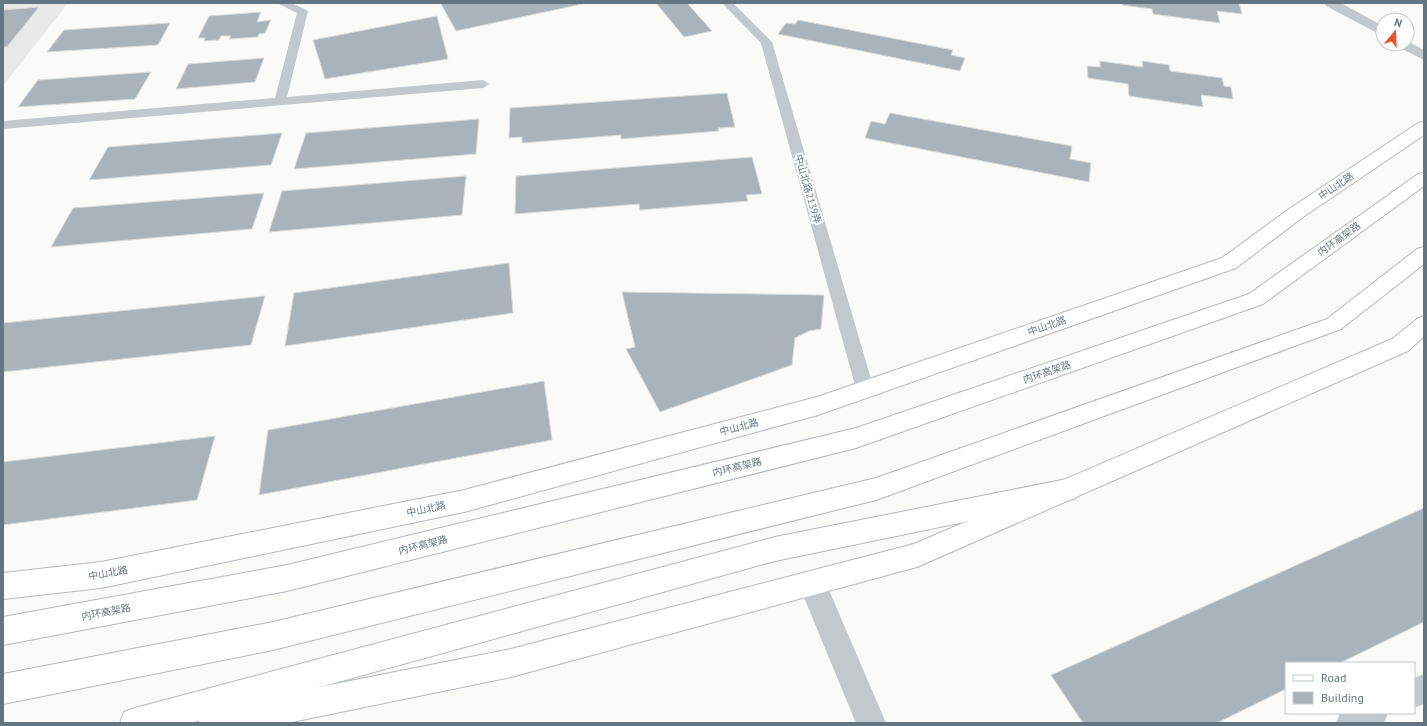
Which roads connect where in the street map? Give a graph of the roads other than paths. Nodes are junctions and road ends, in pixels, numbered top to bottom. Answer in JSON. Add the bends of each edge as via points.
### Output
{"nodes":[{"id":1,"x":282,"y":3,"type":"edge"},
{"id":2,"x":727,"y":3,"type":"edge"},
{"id":3,"x":1331,"y":3,"type":"edge"},
{"id":4,"x":1375,"y":28,"type":"edge"},
{"id":5,"x":1415,"y":51,"type":"edge"},
{"id":6,"x":1424,"y":56,"type":"edge"},
{"id":7,"x":483,"y":84,"type":"dead end"},
{"id":8,"x":280,"y":101,"type":"junction"},
{"id":9,"x":3,"y":125,"type":"edge"},
{"id":10,"x":1424,"y":127,"type":"edge"},
{"id":11,"x":1424,"y":178,"type":"edge"},
{"id":12,"x":1424,"y":254,"type":"edge"},
{"id":13,"x":1424,"y":324,"type":"edge"},
{"id":14,"x":865,"y":389,"type":"junction"},
{"id":15,"x":1067,"y":490,"type":"junction"},
{"id":16,"x":812,"y":583,"type":"junction"},
{"id":17,"x":3,"y":586,"type":"edge"},
{"id":18,"x":3,"y":631,"type":"edge"},
{"id":19,"x":3,"y":689,"type":"edge"},
{"id":20,"x":1370,"y":714,"type":"edge"},
{"id":21,"x":135,"y":723,"type":"edge"},
{"id":22,"x":214,"y":723,"type":"edge"},
{"id":23,"x":871,"y":723,"type":"edge"},
{"id":24,"x":1351,"y":723,"type":"edge"}],
"edges":[{"from":1,"to":8,"type":"lane","via":[[302,11]]},
{"from":2,"to":14,"type":"lane","name":"中山北路2139弄","via":[[766,42]]},
{"from":3,"to":4,"type":"street"},
{"from":5,"to":6,"type":"street"},
{"from":7,"to":8,"type":"lane"},
{"from":8,"to":9,"type":"lane"},
{"from":10,"to":14,"type":"main road","name":"中山北路","via":[[1296,213],[1229,263]]},
{"from":11,"to":18,"type":"main road","name":"内环高架路","via":[[1256,299],[856,438],[287,578]]},
{"from":12,"to":19,"type":"main road","via":[[1334,324],[876,489],[273,636]]},
{"from":13,"to":15,"type":"main road","via":[[1400,345]]},
{"from":14,"to":17,"type":"main road","name":"中山北路","via":[[818,406],[464,501],[100,575]]},
{"from":15,"to":16,"type":"main road","via":[[916,555]]},
{"from":15,"to":21,"type":"main road","via":[[775,549]]},
{"from":16,"to":22,"type":"main road","via":[[510,663]]},
{"from":16,"to":23,"type":"street"},
{"from":20,"to":24,"type":"street"}]}
